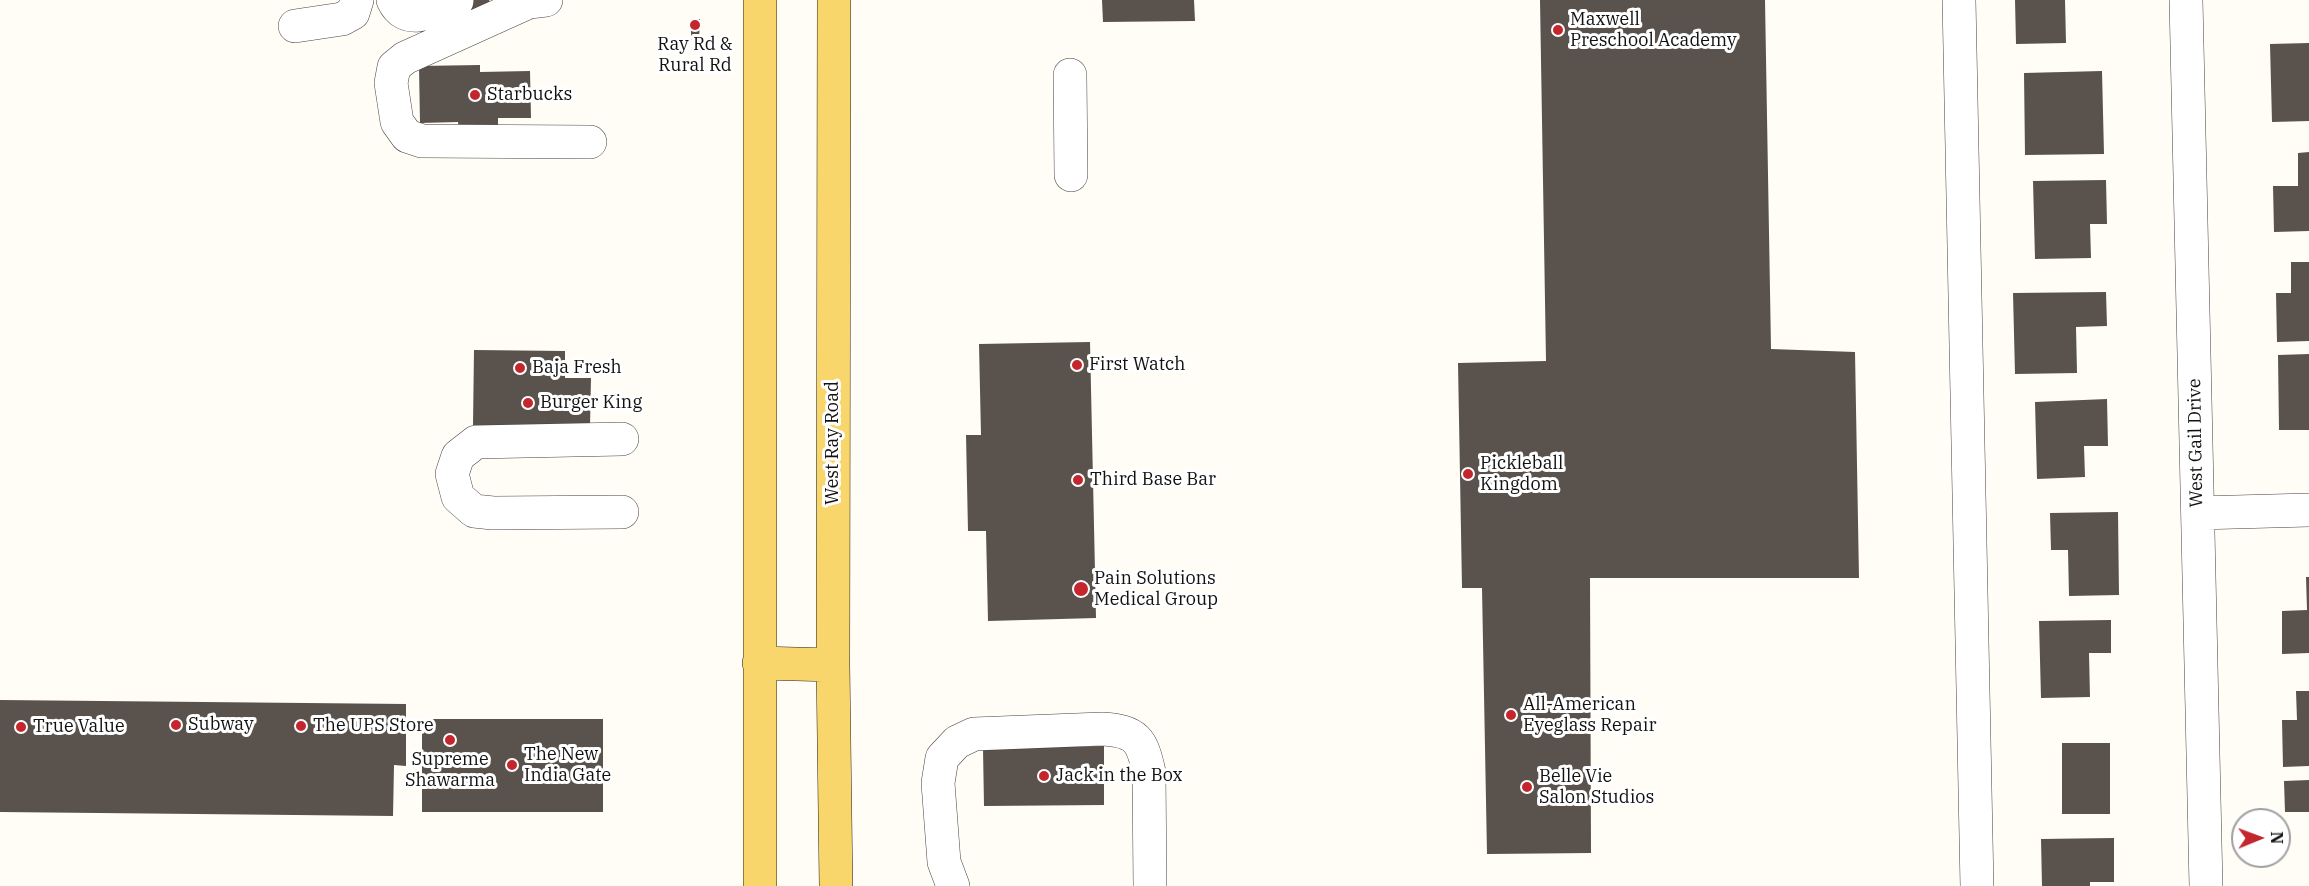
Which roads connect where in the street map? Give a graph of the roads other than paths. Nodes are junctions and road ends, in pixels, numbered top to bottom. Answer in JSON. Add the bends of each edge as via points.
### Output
{"nodes":[{"id":1,"x":357,"y":0,"type":"edge"},
{"id":2,"x":393,"y":0,"type":"edge"},
{"id":3,"x":546,"y":0,"type":"edge"},
{"id":4,"x":760,"y":0,"type":"edge"},
{"id":5,"x":834,"y":0,"type":"edge"},
{"id":6,"x":1959,"y":0,"type":"edge"},
{"id":7,"x":2186,"y":0,"type":"edge"},
{"id":8,"x":457,"y":1,"type":"edge"},
{"id":9,"x":295,"y":26,"type":"dead end"},
{"id":10,"x":1070,"y":75,"type":"dead end"},
{"id":11,"x":590,"y":142,"type":"dead end"},
{"id":12,"x":1071,"y":176,"type":"dead end"},
{"id":13,"x":622,"y":440,"type":"dead end"},
{"id":14,"x":2309,"y":510,"type":"edge"},
{"id":15,"x":622,"y":512,"type":"dead end"},
{"id":16,"x":2198,"y":513,"type":"junction"},
{"id":17,"x":759,"y":663,"type":"junction"},
{"id":18,"x":833,"y":665,"type":"junction"},
{"id":19,"x":760,"y":886,"type":"edge"},
{"id":20,"x":836,"y":886,"type":"edge"},
{"id":21,"x":953,"y":886,"type":"edge"},
{"id":22,"x":1150,"y":886,"type":"edge"},
{"id":23,"x":1977,"y":886,"type":"edge"},
{"id":24,"x":2206,"y":886,"type":"edge"}],
"edges":[{"from":1,"to":9,"type":"street","via":[[353,13],[342,20]]},
{"from":2,"to":8,"type":"street","via":[[408,14],[421,16]]},
{"from":3,"to":11,"type":"street","via":[[529,2],[405,58],[394,68],[391,83],[397,122],[407,136],[422,141]]},
{"from":4,"to":17,"type":"main road"},
{"from":5,"to":18,"type":"main road","name":"West Ray Road"},
{"from":6,"to":23,"type":"street"},
{"from":7,"to":16,"type":"street","name":"West Gail Drive"},
{"from":10,"to":12,"type":"street"},
{"from":13,"to":15,"type":"street","via":[[476,442],[458,456],[452,474],[458,497],[474,511]]},
{"from":14,"to":16,"type":"street"},
{"from":16,"to":24,"type":"street","name":"West Gail Drive"},
{"from":17,"to":18,"type":"main road"},
{"from":17,"to":19,"type":"main road"},
{"from":18,"to":20,"type":"main road","name":"West Ray Road"},
{"from":21,"to":22,"type":"street","via":[[944,862],[938,783],[942,758],[957,742],[983,733],[1102,729],[1130,734],[1145,755],[1149,772]]}]}
